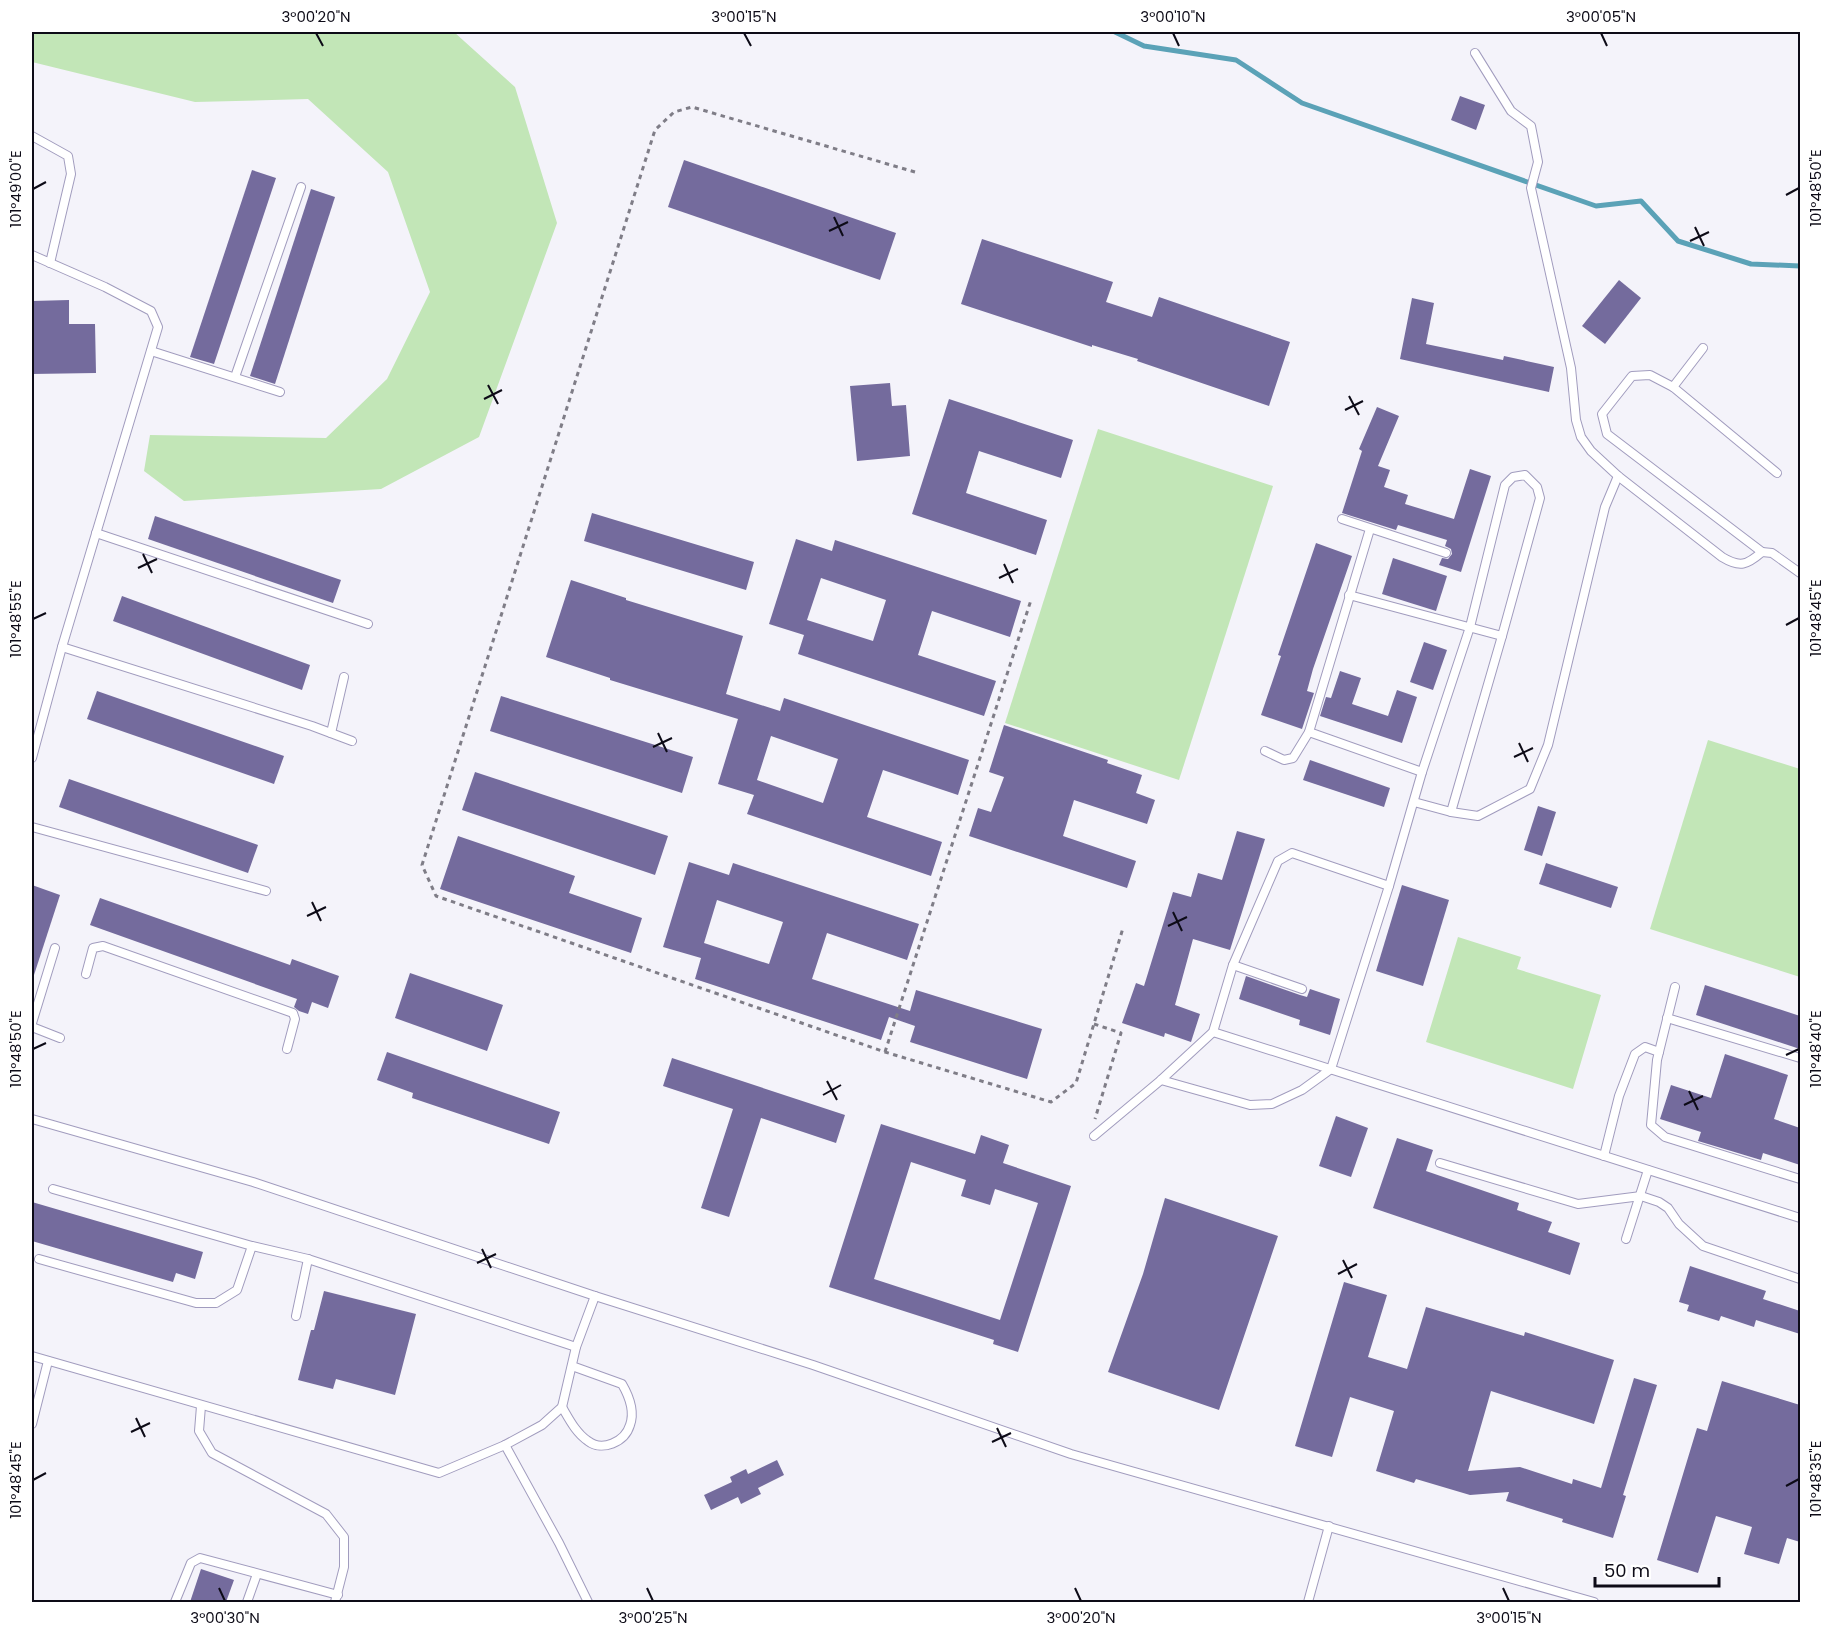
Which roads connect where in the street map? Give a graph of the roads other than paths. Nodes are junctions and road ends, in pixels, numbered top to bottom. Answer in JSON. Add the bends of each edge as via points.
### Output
{"nodes":[{"id":1,"x":1475,"y":53,"type":"dead end"},
{"id":2,"x":32,"y":136,"type":"edge"},
{"id":3,"x":301,"y":186,"type":"dead end"},
{"id":4,"x":32,"y":255,"type":"edge"},
{"id":5,"x":50,"y":263,"type":"junction"},
{"id":6,"x":1703,"y":348,"type":"dead end"},
{"id":7,"x":151,"y":351,"type":"junction"},
{"id":8,"x":235,"y":377,"type":"junction"},
{"id":9,"x":1672,"y":387,"type":"junction"},
{"id":10,"x":280,"y":392,"type":"dead end"},
{"id":11,"x":1777,"y":473,"type":"dead end"},
{"id":12,"x":1618,"y":476,"type":"junction"},
{"id":13,"x":1342,"y":519,"type":"dead end"},
{"id":14,"x":1370,"y":529,"type":"junction"},
{"id":15,"x":96,"y":532,"type":"junction"},
{"id":16,"x":1762,"y":552,"type":"junction"},
{"id":17,"x":1446,"y":554,"type":"dead end"},
{"id":18,"x":1800,"y":573,"type":"edge"},
{"id":19,"x":1349,"y":595,"type":"junction"},
{"id":20,"x":368,"y":624,"type":"dead end"},
{"id":21,"x":1470,"y":627,"type":"junction"},
{"id":22,"x":1502,"y":636,"type":"junction"},
{"id":23,"x":62,"y":647,"type":"junction"},
{"id":24,"x":344,"y":677,"type":"dead end"},
{"id":25,"x":1309,"y":732,"type":"junction"},
{"id":26,"x":331,"y":733,"type":"junction"},
{"id":27,"x":352,"y":741,"type":"dead end"},
{"id":28,"x":1265,"y":751,"type":"dead end"},
{"id":29,"x":32,"y":758,"type":"edge"},
{"id":30,"x":1422,"y":772,"type":"junction"},
{"id":31,"x":1414,"y":801,"type":"junction"},
{"id":32,"x":1451,"y":812,"type":"junction"},
{"id":33,"x":32,"y":827,"type":"edge"},
{"id":34,"x":1389,"y":886,"type":"junction"},
{"id":35,"x":266,"y":891,"type":"dead end"},
{"id":36,"x":55,"y":948,"type":"dead end"},
{"id":37,"x":1233,"y":965,"type":"junction"},
{"id":38,"x":86,"y":974,"type":"dead end"},
{"id":39,"x":1675,"y":987,"type":"dead end"},
{"id":40,"x":1302,"y":989,"type":"dead end"},
{"id":41,"x":1667,"y":1018,"type":"junction"},
{"id":42,"x":32,"y":1025,"type":"edge"},
{"id":43,"x":1213,"y":1032,"type":"junction"},
{"id":44,"x":60,"y":1038,"type":"dead end"},
{"id":45,"x":287,"y":1049,"type":"dead end"},
{"id":46,"x":1659,"y":1052,"type":"junction"},
{"id":47,"x":1800,"y":1058,"type":"edge"},
{"id":48,"x":1331,"y":1069,"type":"junction"},
{"id":49,"x":1161,"y":1080,"type":"junction"},
{"id":50,"x":32,"y":1119,"type":"edge"},
{"id":51,"x":1094,"y":1136,"type":"road end"},
{"id":52,"x":1604,"y":1156,"type":"junction"},
{"id":53,"x":1440,"y":1164,"type":"dead end"},
{"id":54,"x":1648,"y":1170,"type":"junction"},
{"id":55,"x":1800,"y":1179,"type":"edge"},
{"id":56,"x":53,"y":1189,"type":"dead end"},
{"id":57,"x":1641,"y":1196,"type":"junction"},
{"id":58,"x":1800,"y":1218,"type":"edge"},
{"id":59,"x":1626,"y":1239,"type":"dead end"},
{"id":60,"x":252,"y":1246,"type":"junction"},
{"id":61,"x":39,"y":1259,"type":"dead end"},
{"id":62,"x":308,"y":1259,"type":"junction"},
{"id":63,"x":1800,"y":1279,"type":"edge"},
{"id":64,"x":595,"y":1296,"type":"junction"},
{"id":65,"x":296,"y":1316,"type":"dead end"},
{"id":66,"x":576,"y":1347,"type":"junction"},
{"id":67,"x":32,"y":1356,"type":"edge"},
{"id":68,"x":48,"y":1361,"type":"junction"},
{"id":69,"x":572,"y":1366,"type":"junction"},
{"id":70,"x":201,"y":1406,"type":"junction"},
{"id":71,"x":562,"y":1407,"type":"junction"},
{"id":72,"x":32,"y":1424,"type":"edge"},
{"id":73,"x":505,"y":1445,"type":"junction"},
{"id":74,"x":1329,"y":1526,"type":"junction"},
{"id":75,"x":257,"y":1574,"type":"junction"},
{"id":76,"x":337,"y":1599,"type":"edge"},
{"id":77,"x":175,"y":1602,"type":"edge"},
{"id":78,"x":247,"y":1602,"type":"edge"},
{"id":79,"x":588,"y":1602,"type":"edge"},
{"id":80,"x":1308,"y":1602,"type":"edge"},
{"id":81,"x":1594,"y":1602,"type":"edge"}],
"edges":[{"from":1,"to":12,"type":"lane","via":[[1511,111],[1531,126],[1538,162],[1531,188],[1571,368],[1576,420],[1581,437]]},
{"from":2,"to":5,"type":"lane","via":[[68,156],[71,174]]},
{"from":3,"to":8,"type":"lane"},
{"from":4,"to":5,"type":"lane"},
{"from":5,"to":7,"type":"lane","via":[[151,311],[158,327]]},
{"from":6,"to":9,"type":"lane"},
{"from":7,"to":8,"type":"lane"},
{"from":7,"to":15,"type":"lane"},
{"from":8,"to":10,"type":"lane"},
{"from":9,"to":11,"type":"lane"},
{"from":9,"to":16,"type":"lane","via":[[1650,375],[1632,376],[1602,414],[1607,434]]},
{"from":12,"to":16,"type":"lane","via":[[1732,564],[1749,563]]},
{"from":12,"to":32,"type":"lane","via":[[1605,507],[1548,745],[1530,789],[1478,816]]},
{"from":13,"to":14,"type":"lane"},
{"from":14,"to":17,"type":"lane"},
{"from":14,"to":19,"type":"lane"},
{"from":15,"to":20,"type":"lane"},
{"from":15,"to":23,"type":"lane"},
{"from":16,"to":18,"type":"lane","via":[[1772,553]]},
{"from":19,"to":21,"type":"lane"},
{"from":19,"to":25,"type":"lane"},
{"from":21,"to":22,"type":"lane"},
{"from":21,"to":22,"type":"lane","via":[[1505,485],[1513,477],[1525,475],[1538,487],[1540,498]]},
{"from":21,"to":30,"type":"lane"},
{"from":22,"to":32,"type":"lane"},
{"from":23,"to":26,"type":"lane"},
{"from":23,"to":29,"type":"lane"},
{"from":24,"to":26,"type":"lane"},
{"from":25,"to":28,"type":"lane","via":[[1293,758],[1284,760]]},
{"from":25,"to":30,"type":"lane"},
{"from":26,"to":27,"type":"lane"},
{"from":30,"to":31,"type":"lane"},
{"from":31,"to":32,"type":"lane"},
{"from":31,"to":34,"type":"lane"},
{"from":33,"to":35,"type":"lane"},
{"from":34,"to":37,"type":"lane","via":[[1292,853],[1278,861]]},
{"from":34,"to":48,"type":"lane"},
{"from":36,"to":42,"type":"lane"},
{"from":37,"to":40,"type":"lane"},
{"from":37,"to":43,"type":"lane"},
{"from":38,"to":45,"type":"lane","via":[[93,948],[103,946],[293,1013]]},
{"from":39,"to":41,"type":"lane"},
{"from":41,"to":46,"type":"lane"},
{"from":41,"to":47,"type":"lane"},
{"from":42,"to":44,"type":"lane"},
{"from":43,"to":48,"type":"lane"},
{"from":43,"to":49,"type":"lane"},
{"from":46,"to":52,"type":"lane","via":[[1645,1047],[1635,1054],[1619,1096]]},
{"from":46,"to":55,"type":"lane","via":[[1651,1125],[1665,1137]]},
{"from":48,"to":49,"type":"lane","via":[[1302,1090],[1272,1104],[1250,1105]]},
{"from":48,"to":52,"type":"lane"},
{"from":49,"to":51,"type":"lane"},
{"from":50,"to":64,"type":"lane","via":[[253,1182]]},
{"from":52,"to":54,"type":"lane"},
{"from":53,"to":57,"type":"lane","via":[[1578,1204]]},
{"from":54,"to":57,"type":"lane"},
{"from":54,"to":58,"type":"lane"},
{"from":56,"to":60,"type":"lane"},
{"from":57,"to":59,"type":"lane"},
{"from":57,"to":63,"type":"lane","via":[[1668,1208],[1703,1246]]},
{"from":60,"to":61,"type":"lane","via":[[237,1290],[216,1303],[196,1303]]},
{"from":60,"to":62,"type":"lane"},
{"from":62,"to":65,"type":"lane"},
{"from":62,"to":66,"type":"lane"},
{"from":64,"to":66,"type":"lane"},
{"from":64,"to":74,"type":"lane","via":[[813,1365],[1071,1454]]},
{"from":66,"to":69,"type":"lane"},
{"from":67,"to":68,"type":"lane"},
{"from":68,"to":70,"type":"lane"},
{"from":68,"to":72,"type":"lane"},
{"from":69,"to":71,"type":"lane"},
{"from":69,"to":71,"type":"lane","via":[[622,1384],[629,1396],[630,1425],[624,1436],[611,1444],[589,1443]]},
{"from":70,"to":73,"type":"lane","via":[[439,1473]]},
{"from":70,"to":76,"type":"lane","via":[[199,1431],[212,1453],[326,1514],[344,1537],[344,1567]]},
{"from":71,"to":73,"type":"lane","via":[[542,1425]]},
{"from":73,"to":79,"type":"lane"},
{"from":74,"to":80,"type":"lane"},
{"from":74,"to":81,"type":"lane"},
{"from":75,"to":76,"type":"lane"},
{"from":75,"to":77,"type":"lane","via":[[200,1558],[191,1563]]},
{"from":75,"to":78,"type":"lane"}]}
